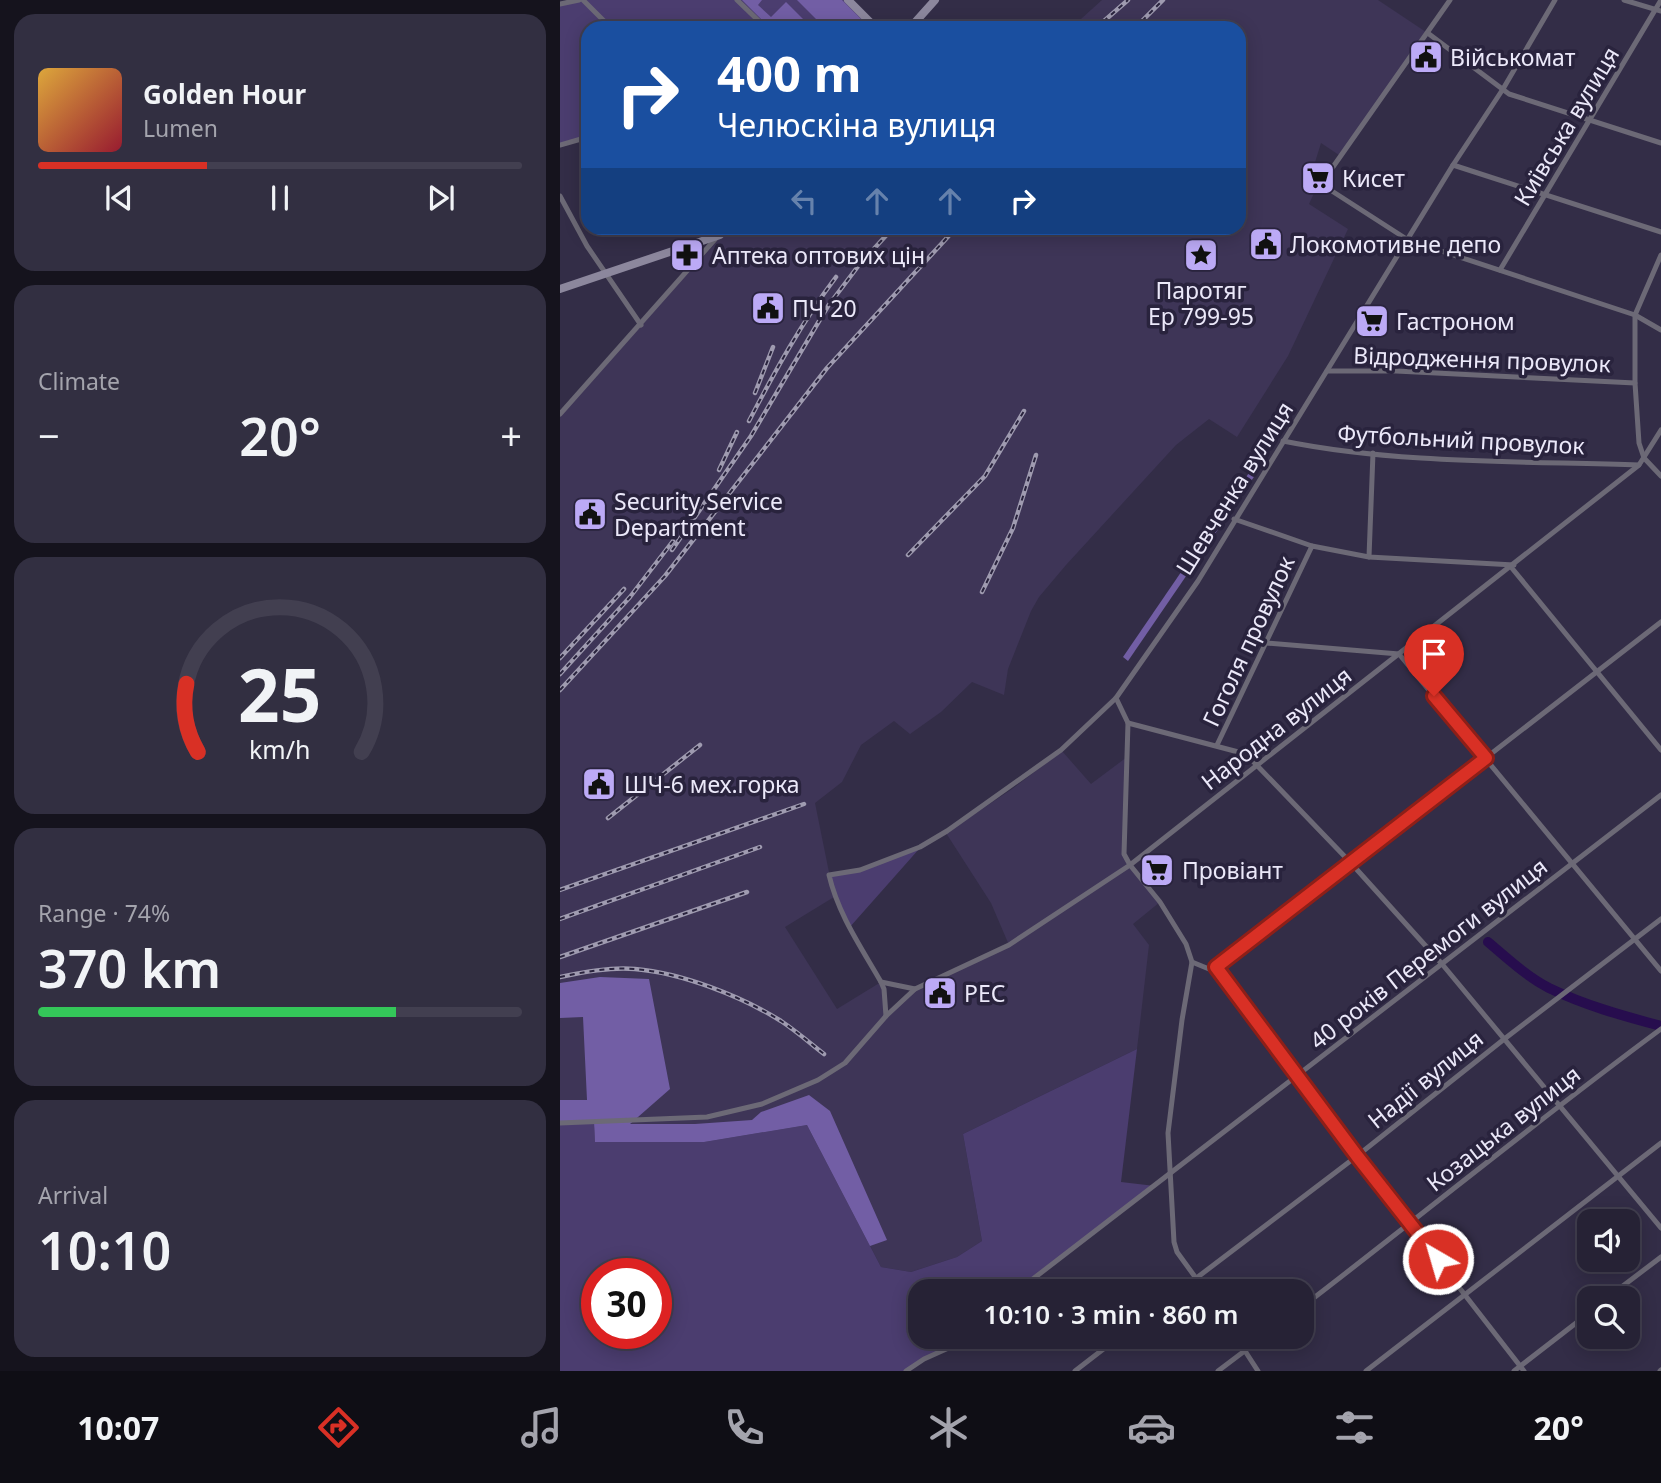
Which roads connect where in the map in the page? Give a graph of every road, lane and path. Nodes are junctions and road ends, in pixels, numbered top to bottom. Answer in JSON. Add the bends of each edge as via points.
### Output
{"nodes":[{"id":1,"x":581,"y":0,"type":"edge"},
{"id":2,"x":737,"y":0,"type":"edge"},
{"id":3,"x":848,"y":0,"type":"edge"},
{"id":4,"x":935,"y":0,"type":"edge"},
{"id":5,"x":1450,"y":0,"type":"edge"},
{"id":6,"x":1555,"y":0,"type":"edge"},
{"id":7,"x":1624,"y":0,"type":"edge"},
{"id":8,"x":1661,"y":0,"type":"edge"},
{"id":9,"x":560,"y":4,"type":"edge"},
{"id":10,"x":1658,"y":10,"type":"edge"},
{"id":11,"x":604,"y":21,"type":"edge"},
{"id":12,"x":759,"y":21,"type":"edge"},
{"id":13,"x":869,"y":21,"type":"edge"},
{"id":14,"x":916,"y":21,"type":"edge"},
{"id":15,"x":1429,"y":34,"type":"junction"},
{"id":16,"x":1503,"y":89,"type":"junction"},
{"id":17,"x":1592,"y":120,"type":"junction"},
{"id":18,"x":581,"y":139,"type":"edge"},
{"id":19,"x":1661,"y":143,"type":"edge"},
{"id":20,"x":560,"y":145,"type":"edge"},
{"id":21,"x":1453,"y":165,"type":"junction"},
{"id":22,"x":1546,"y":194,"type":"junction"},
{"id":23,"x":560,"y":196,"type":"edge"},
{"id":24,"x":1661,"y":232,"type":"edge"},
{"id":25,"x":581,"y":233,"type":"edge"},
{"id":26,"x":582,"y":235,"type":"edge"},
{"id":27,"x":712,"y":235,"type":"edge"},
{"id":28,"x":720,"y":235,"type":"edge"},
{"id":29,"x":1408,"y":240,"type":"junction"},
{"id":30,"x":1661,"y":254,"type":"edge"},
{"id":31,"x":1500,"y":270,"type":"junction"},
{"id":32,"x":604,"y":273,"type":"junction"},
{"id":33,"x":560,"y":289,"type":"edge"},
{"id":34,"x":1635,"y":315,"type":"junction"},
{"id":35,"x":641,"y":325,"type":"junction"},
{"id":36,"x":1661,"y":330,"type":"edge"},
{"id":37,"x":1327,"y":371,"type":"junction"},
{"id":38,"x":1634,"y":383,"type":"junction"},
{"id":39,"x":560,"y":414,"type":"edge"},
{"id":40,"x":1661,"y":430,"type":"edge"},
{"id":41,"x":1283,"y":441,"type":"junction"},
{"id":42,"x":1373,"y":453,"type":"junction"},
{"id":43,"x":1644,"y":458,"type":"junction"},
{"id":44,"x":1639,"y":464,"type":"junction"},
{"id":45,"x":1661,"y":476,"type":"edge"},
{"id":46,"x":1234,"y":519,"type":"junction"},
{"id":47,"x":1312,"y":546,"type":"junction"},
{"id":48,"x":1369,"y":557,"type":"junction"},
{"id":49,"x":1513,"y":566,"type":"junction"},
{"id":50,"x":1661,"y":622,"type":"edge"},
{"id":51,"x":1266,"y":643,"type":"junction"},
{"id":52,"x":1399,"y":654,"type":"junction"},
{"id":53,"x":1597,"y":673,"type":"junction"},
{"id":54,"x":1116,"y":698,"type":"junction"},
{"id":55,"x":1128,"y":723,"type":"junction"},
{"id":56,"x":1217,"y":745,"type":"junction"},
{"id":57,"x":1661,"y":750,"type":"edge"},
{"id":58,"x":1486,"y":758,"type":"junction"},
{"id":59,"x":1257,"y":765,"type":"junction"},
{"id":60,"x":1661,"y":795,"type":"edge"},
{"id":61,"x":1350,"y":862,"type":"junction"},
{"id":62,"x":1572,"y":864,"type":"junction"},
{"id":63,"x":1130,"y":865,"type":"junction"},
{"id":64,"x":1661,"y":919,"type":"edge"},
{"id":65,"x":1635,"y":939,"type":"junction"},
{"id":66,"x":1192,"y":962,"type":"junction"},
{"id":67,"x":1442,"y":964,"type":"junction"},
{"id":68,"x":1216,"y":967,"type":"junction"},
{"id":69,"x":1661,"y":971,"type":"edge"},
{"id":70,"x":881,"y":982,"type":"junction"},
{"id":71,"x":915,"y":989,"type":"junction"},
{"id":72,"x":886,"y":1016,"type":"junction"},
{"id":73,"x":1661,"y":1028,"type":"edge"},
{"id":74,"x":1503,"y":1040,"type":"junction"},
{"id":75,"x":1298,"y":1075,"type":"junction"},
{"id":76,"x":1558,"y":1105,"type":"junction"},
{"id":77,"x":560,"y":1123,"type":"edge"},
{"id":78,"x":1661,"y":1143,"type":"edge"},
{"id":79,"x":1357,"y":1156,"type":"junction"},
{"id":80,"x":1170,"y":1174,"type":"junction"},
{"id":81,"x":1618,"y":1176,"type":"junction"},
{"id":82,"x":1410,"y":1224,"type":"junction"},
{"id":83,"x":1661,"y":1228,"type":"edge"},
{"id":84,"x":1661,"y":1257,"type":"edge"},
{"id":85,"x":1196,"y":1277,"type":"junction"},
{"id":86,"x":1033,"y":1279,"type":"edge"},
{"id":87,"x":1194,"y":1279,"type":"edge"},
{"id":88,"x":1623,"y":1286,"type":"edge"},
{"id":89,"x":1465,"y":1295,"type":"junction"},
{"id":90,"x":1314,"y":1298,"type":"edge"},
{"id":91,"x":1577,"y":1323,"type":"edge"},
{"id":92,"x":948,"y":1349,"type":"edge"},
{"id":93,"x":1103,"y":1349,"type":"edge"},
{"id":94,"x":1248,"y":1349,"type":"edge"},
{"id":95,"x":1245,"y":1351,"type":"junction"},
{"id":96,"x":918,"y":1363,"type":"junction"},
{"id":97,"x":1522,"y":1368,"type":"edge"},
{"id":98,"x":906,"y":1371,"type":"edge"},
{"id":99,"x":924,"y":1371,"type":"edge"},
{"id":100,"x":1075,"y":1371,"type":"edge"},
{"id":101,"x":1218,"y":1371,"type":"edge"},
{"id":102,"x":1258,"y":1371,"type":"edge"},
{"id":103,"x":1366,"y":1371,"type":"edge"},
{"id":104,"x":1514,"y":1371,"type":"edge"}],
"edges":[{"from":1,"to":9,"type":"street"},
{"from":1,"to":11,"type":"street"},
{"from":2,"to":12,"type":"street"},
{"from":3,"to":13,"type":"main road"},
{"from":4,"to":14,"type":"main road"},
{"from":5,"to":15,"type":"street"},
{"from":6,"to":16,"type":"street","name":"Шевченка вулиця"},
{"from":7,"to":10,"type":"street"},
{"from":8,"to":10,"type":"street","name":"Київська вулиця"},
{"from":10,"to":17,"type":"street","name":"Київська вулиця"},
{"from":15,"to":16,"type":"street"},
{"from":15,"to":29,"type":"street","via":[[1321,184]]},
{"from":16,"to":17,"type":"street"},
{"from":16,"to":21,"type":"street","name":"Шевченка вулиця"},
{"from":17,"to":19,"type":"street"},
{"from":17,"to":22,"type":"street","name":"Київська вулиця"},
{"from":18,"to":20,"type":"street"},
{"from":21,"to":22,"type":"street"},
{"from":21,"to":29,"type":"street","name":"Шевченка вулиця"},
{"from":22,"to":24,"type":"street"},
{"from":22,"to":31,"type":"street","name":"Київська вулиця"},
{"from":23,"to":25,"type":"street"},
{"from":26,"to":32,"type":"street"},
{"from":27,"to":32,"type":"main road"},
{"from":28,"to":35,"type":"street"},
{"from":29,"to":31,"type":"street"},
{"from":29,"to":37,"type":"street","name":"Шевченка вулиця"},
{"from":30,"to":34,"type":"street"},
{"from":31,"to":34,"type":"street"},
{"from":32,"to":33,"type":"main road"},
{"from":32,"to":35,"type":"street"},
{"from":34,"to":36,"type":"street"},
{"from":34,"to":38,"type":"street"},
{"from":35,"to":39,"type":"street"},
{"from":37,"to":38,"type":"street","name":"Відродження провулок"},
{"from":37,"to":41,"type":"street","name":"Шевченка вулиця"},
{"from":38,"to":43,"type":"street"},
{"from":40,"to":43,"type":"street","name":"Народна вулиця"},
{"from":41,"to":42,"type":"street","name":"Футбольний провулок"},
{"from":41,"to":46,"type":"street","name":"Шевченка вулиця"},
{"from":42,"to":44,"type":"street","name":"Футбольний провулок"},
{"from":42,"to":48,"type":"street"},
{"from":43,"to":44,"type":"street","name":"Народна вулиця"},
{"from":43,"to":45,"type":"street"},
{"from":44,"to":49,"type":"street","name":"Народна вулиця"},
{"from":46,"to":47,"type":"street"},
{"from":46,"to":54,"type":"street","name":"Шевченка вулиця","via":[[1198,582]]},
{"from":47,"to":48,"type":"street","name":"Гоголя провулок"},
{"from":47,"to":51,"type":"street","name":"Гоголя провулок"},
{"from":48,"to":49,"type":"street","name":"Гоголя провулок"},
{"from":49,"to":52,"type":"street","name":"Народна вулиця"},
{"from":49,"to":53,"type":"street"},
{"from":50,"to":53,"type":"street"},
{"from":51,"to":52,"type":"street"},
{"from":51,"to":56,"type":"street","name":"Гоголя провулок"},
{"from":52,"to":58,"type":"street"},
{"from":52,"to":59,"type":"street","name":"Народна вулиця"},
{"from":53,"to":57,"type":"street"},
{"from":53,"to":58,"type":"street"},
{"from":54,"to":55,"type":"street"},
{"from":54,"to":70,"type":"street","name":"Шевченка вулиця","via":[[1060,750],[947,831],[920,847],[860,870],[829,875],[849,928]]},
{"from":55,"to":56,"type":"street"},
{"from":55,"to":63,"type":"street","via":[[1124,854]]},
{"from":56,"to":59,"type":"street","via":[[1247,754]]},
{"from":58,"to":61,"type":"street"},
{"from":58,"to":62,"type":"street"},
{"from":59,"to":61,"type":"street"},
{"from":59,"to":63,"type":"street","name":"Народна вулиця"},
{"from":60,"to":62,"type":"street","name":"40 років Перемоги вулиця"},
{"from":61,"to":67,"type":"street"},
{"from":61,"to":68,"type":"street"},
{"from":62,"to":65,"type":"street"},
{"from":62,"to":67,"type":"street","name":"40 років Перемоги вулиця"},
{"from":63,"to":66,"type":"street","via":[[1160,902]]},
{"from":63,"to":71,"type":"street","name":"Народна вулиця","via":[[1009,945]]},
{"from":64,"to":65,"type":"street","name":"Надії вулиця"},
{"from":65,"to":69,"type":"street"},
{"from":65,"to":74,"type":"street","name":"Надії вулиця"},
{"from":66,"to":68,"type":"street"},
{"from":66,"to":80,"type":"street","via":[[1168,1133]]},
{"from":67,"to":74,"type":"street"},
{"from":67,"to":75,"type":"street","name":"40 років Перемоги вулиця"},
{"from":68,"to":75,"type":"street"},
{"from":70,"to":71,"type":"street"},
{"from":70,"to":72,"type":"street"},
{"from":71,"to":72,"type":"street","name":"Народна вулиця"},
{"from":72,"to":77,"type":"street","name":"Народна вулиця","via":[[845,1063],[762,1104],[707,1117]]},
{"from":73,"to":76,"type":"street","name":"Козацька вулиця"},
{"from":74,"to":76,"type":"street"},
{"from":74,"to":79,"type":"street","name":"Надії вулиця"},
{"from":75,"to":79,"type":"street"},
{"from":75,"to":80,"type":"street","name":"40 років Перемоги вулиця"},
{"from":76,"to":81,"type":"street"},
{"from":76,"to":82,"type":"street","name":"Козацька вулиця"},
{"from":78,"to":81,"type":"street"},
{"from":79,"to":82,"type":"street"},
{"from":79,"to":85,"type":"street","name":"Надії вулиця"},
{"from":80,"to":85,"type":"street","via":[[1174,1242]]},
{"from":80,"to":86,"type":"street","name":"40 років Перемоги вулиця"},
{"from":81,"to":83,"type":"street"},
{"from":81,"to":89,"type":"street"},
{"from":82,"to":89,"type":"street"},
{"from":82,"to":90,"type":"street","name":"Козацька вулиця"},
{"from":84,"to":88,"type":"street"},
{"from":85,"to":87,"type":"street","name":"Надії вулиця"},
{"from":89,"to":97,"type":"street"},
{"from":89,"to":103,"type":"street"},
{"from":91,"to":97,"type":"street"},
{"from":92,"to":96,"type":"street"},
{"from":93,"to":100,"type":"street"},
{"from":94,"to":95,"type":"street"},
{"from":95,"to":101,"type":"street"},
{"from":95,"to":102,"type":"street"},
{"from":96,"to":98,"type":"street"},
{"from":96,"to":99,"type":"street"},
{"from":97,"to":104,"type":"street"}]}
